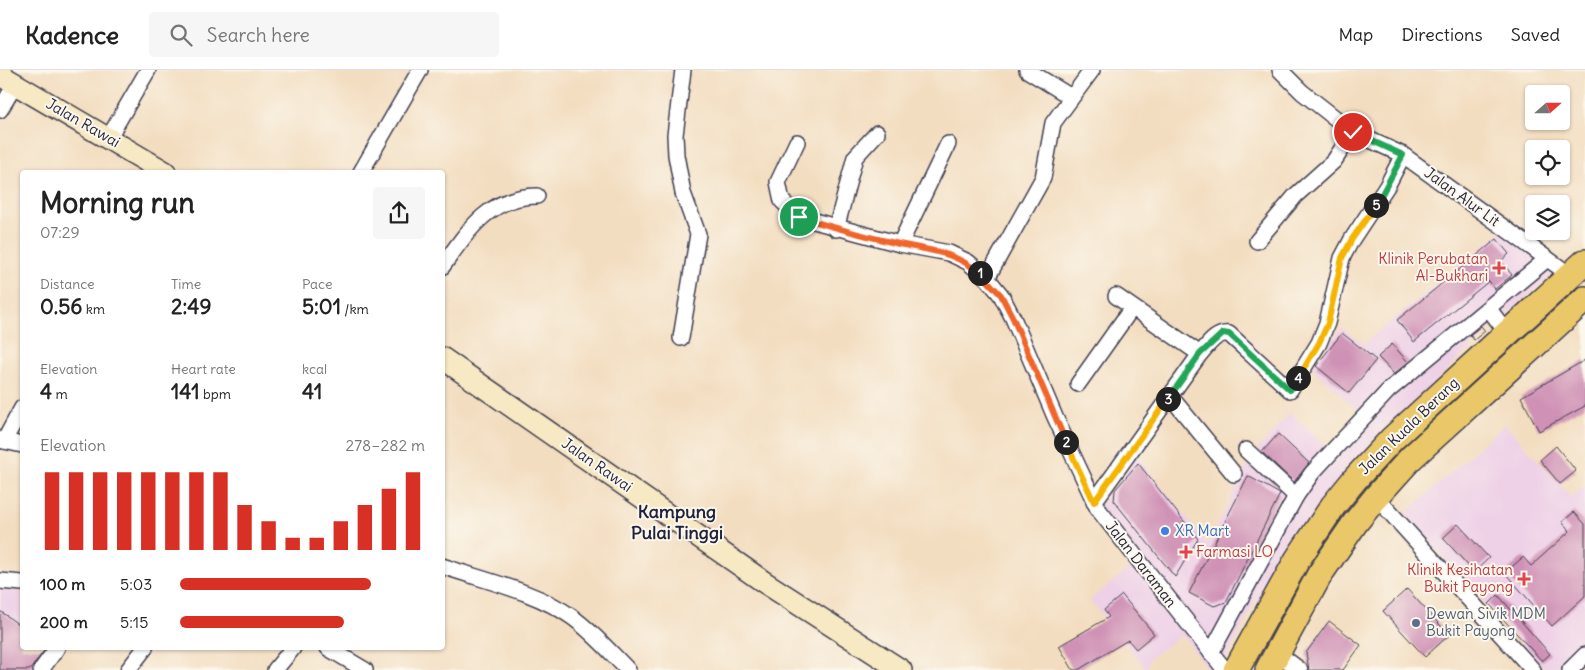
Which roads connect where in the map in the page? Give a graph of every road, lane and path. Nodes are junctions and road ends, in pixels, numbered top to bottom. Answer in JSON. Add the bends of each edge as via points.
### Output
{"nodes":[{"id":1,"x":148,"y":70,"type":"edge"},
{"id":2,"x":420,"y":70,"type":"edge"},
{"id":3,"x":683,"y":70,"type":"edge"},
{"id":4,"x":1027,"y":70,"type":"edge"},
{"id":5,"x":1092,"y":70,"type":"edge"},
{"id":6,"x":1280,"y":70,"type":"edge"},
{"id":7,"x":8,"y":79,"type":"edge"},
{"id":8,"x":1071,"y":97,"type":"junction"},
{"id":9,"x":0,"y":110,"type":"edge"},
{"id":10,"x":1353,"y":132,"type":"junction"},
{"id":11,"x":877,"y":133,"type":"dead end"},
{"id":12,"x":109,"y":138,"type":"junction"},
{"id":13,"x":797,"y":142,"type":"dead end"},
{"id":14,"x":948,"y":144,"type":"dead end"},
{"id":15,"x":1403,"y":155,"type":"junction"},
{"id":16,"x":158,"y":170,"type":"edge"},
{"id":17,"x":362,"y":170,"type":"edge"},
{"id":18,"x":537,"y":196,"type":"dead end"},
{"id":19,"x":836,"y":228,"type":"junction"},
{"id":20,"x":1257,"y":240,"type":"dead end"},
{"id":21,"x":900,"y":244,"type":"junction"},
{"id":22,"x":1547,"y":259,"type":"junction"},
{"id":23,"x":445,"y":263,"type":"edge"},
{"id":24,"x":1577,"y":269,"type":"edge"},
{"id":25,"x":988,"y":278,"type":"junction"},
{"id":26,"x":1116,"y":296,"type":"dead end"},
{"id":27,"x":1585,"y":299,"type":"edge"},
{"id":28,"x":1132,"y":308,"type":"junction"},
{"id":29,"x":1489,"y":309,"type":"junction"},
{"id":30,"x":1507,"y":332,"type":"junction"},
{"id":31,"x":681,"y":338,"type":"dead end"},
{"id":32,"x":1200,"y":354,"type":"junction"},
{"id":33,"x":445,"y":360,"type":"edge"},
{"id":34,"x":1078,"y":384,"type":"dead end"},
{"id":35,"x":1170,"y":396,"type":"junction"},
{"id":36,"x":20,"y":411,"type":"edge"},
{"id":37,"x":2,"y":441,"type":"edge"},
{"id":38,"x":20,"y":445,"type":"edge"},
{"id":39,"x":1246,"y":450,"type":"dead end"},
{"id":40,"x":1234,"y":474,"type":"dead end"},
{"id":41,"x":1296,"y":496,"type":"junction"},
{"id":42,"x":1376,"y":497,"type":"junction"},
{"id":43,"x":1094,"y":502,"type":"junction"},
{"id":44,"x":445,"y":567,"type":"edge"},
{"id":45,"x":0,"y":581,"type":"edge"},
{"id":46,"x":20,"y":583,"type":"edge"},
{"id":47,"x":56,"y":650,"type":"edge"},
{"id":48,"x":143,"y":650,"type":"edge"},
{"id":49,"x":291,"y":650,"type":"edge"},
{"id":50,"x":331,"y":650,"type":"edge"},
{"id":51,"x":1211,"y":653,"type":"junction"},
{"id":52,"x":1585,"y":655,"type":"edge"},
{"id":53,"x":1272,"y":661,"type":"edge"},
{"id":54,"x":41,"y":670,"type":"edge"},
{"id":55,"x":128,"y":670,"type":"edge"},
{"id":56,"x":275,"y":670,"type":"edge"},
{"id":57,"x":365,"y":670,"type":"edge"},
{"id":58,"x":628,"y":670,"type":"edge"},
{"id":59,"x":901,"y":670,"type":"edge"},
{"id":60,"x":1225,"y":670,"type":"edge"},
{"id":61,"x":1236,"y":670,"type":"edge"},
{"id":62,"x":1300,"y":670,"type":"edge"},
{"id":63,"x":1533,"y":670,"type":"edge"},
{"id":64,"x":1570,"y":670,"type":"edge"}],
"edges":[{"from":1,"to":12,"type":"street"},
{"from":2,"to":17,"type":"street"},
{"from":3,"to":31,"type":"street","via":[[675,134],[676,155],[698,234]]},
{"from":4,"to":8,"type":"street"},
{"from":5,"to":8,"type":"street"},
{"from":6,"to":10,"type":"street","name":"Jalan Alur Lit","via":[[1302,92]]},
{"from":7,"to":9,"type":"street"},
{"from":7,"to":12,"type":"main road","name":"Jalan Rawai"},
{"from":8,"to":25,"type":"street","via":[[1050,130],[1043,178]]},
{"from":10,"to":15,"type":"street","name":"Jalan Alur Lit"},
{"from":10,"to":20,"type":"street","via":[[1334,161],[1296,195]]},
{"from":11,"to":19,"type":"street","via":[[855,157]]},
{"from":12,"to":16,"type":"main road","name":"Jalan Rawai"},
{"from":13,"to":19,"type":"street","name":"Jalan Daraman","via":[[778,182],[782,201],[799,217]]},
{"from":14,"to":21,"type":"street"},
{"from":15,"to":22,"type":"street","name":"Jalan Alur Lit"},
{"from":15,"to":32,"type":"street","via":[[1346,252],[1328,323],[1290,390],[1229,334],[1217,336]]},
{"from":18,"to":23,"type":"street","via":[[512,198],[482,215]]},
{"from":19,"to":21,"type":"street","name":"Jalan Daraman"},
{"from":21,"to":25,"type":"street","name":"Jalan Daraman","via":[[950,253]]},
{"from":22,"to":24,"type":"street","name":"Jalan Alur Lit"},
{"from":22,"to":29,"type":"street"},
{"from":24,"to":30,"type":"highway","name":"Jalan Kuala Berang"},
{"from":25,"to":43,"type":"street","name":"Jalan Daraman","via":[[1013,318]]},
{"from":26,"to":28,"type":"street"},
{"from":27,"to":42,"type":"highway","name":"Jalan Kuala Berang","via":[[1412,458]]},
{"from":28,"to":32,"type":"street"},
{"from":28,"to":34,"type":"street"},
{"from":29,"to":30,"type":"street"},
{"from":29,"to":41,"type":"street","via":[[1390,390],[1335,446]]},
{"from":30,"to":61,"type":"highway","name":"Jalan Kuala Berang","via":[[1392,439],[1333,506],[1284,581]]},
{"from":32,"to":35,"type":"street"},
{"from":33,"to":59,"type":"main road","name":"Jalan Rawai","via":[[764,582]]},
{"from":35,"to":40,"type":"street"},
{"from":35,"to":43,"type":"street"},
{"from":36,"to":37,"type":"street"},
{"from":37,"to":38,"type":"street"},
{"from":39,"to":41,"type":"street"},
{"from":41,"to":51,"type":"street"},
{"from":42,"to":53,"type":"highway","name":"Jalan Kuala Berang","via":[[1320,574]]},
{"from":42,"to":63,"type":"street"},
{"from":43,"to":51,"type":"street","name":"Jalan Daraman"},
{"from":44,"to":58,"type":"street","via":[[534,598],[566,613]]},
{"from":45,"to":46,"type":"street"},
{"from":47,"to":54,"type":"street"},
{"from":48,"to":55,"type":"street"},
{"from":49,"to":56,"type":"street"},
{"from":50,"to":57,"type":"street"},
{"from":51,"to":60,"type":"street","name":"Jalan Daraman"},
{"from":52,"to":64,"type":"street"},
{"from":53,"to":62,"type":"street"}]}
